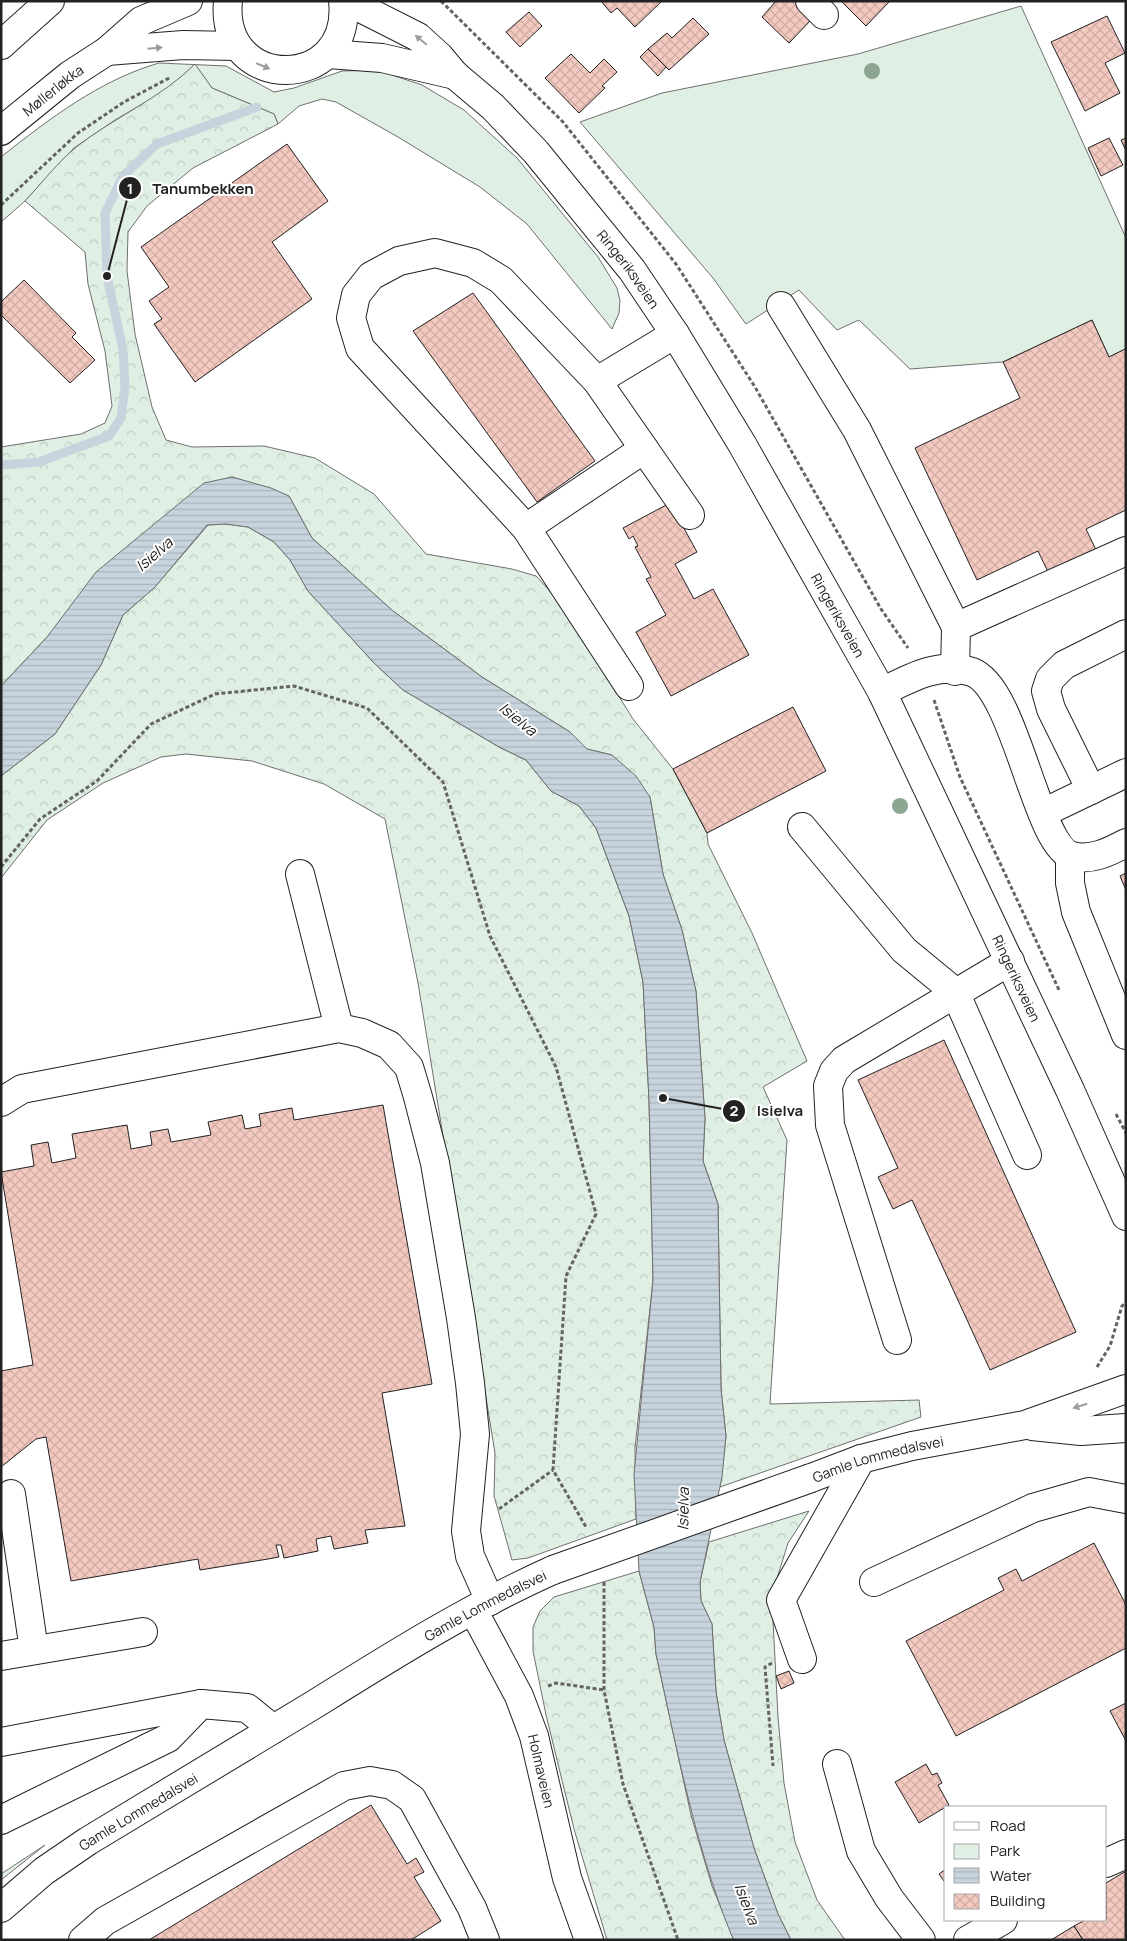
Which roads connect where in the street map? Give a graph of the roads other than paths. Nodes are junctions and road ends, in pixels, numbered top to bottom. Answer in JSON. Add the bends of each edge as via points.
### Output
{"nodes":[{"id":1,"x":50,"y":1,"type":"edge"},
{"id":2,"x":188,"y":1,"type":"edge"},
{"id":3,"x":228,"y":1,"type":"edge"},
{"id":4,"x":343,"y":1,"type":"edge"},
{"id":5,"x":347,"y":1,"type":"edge"},
{"id":6,"x":1,"y":45,"type":"edge"},
{"id":7,"x":237,"y":46,"type":"junction"},
{"id":8,"x":107,"y":51,"type":"junction"},
{"id":9,"x":328,"y":54,"type":"junction"},
{"id":10,"x":455,"y":75,"type":"junction"},
{"id":11,"x":1,"y":131,"type":"edge"},
{"id":12,"x":781,"y":306,"type":"dead end"},
{"id":13,"x":675,"y":334,"type":"junction"},
{"id":14,"x":597,"y":382,"type":"junction"},
{"id":15,"x":644,"y":449,"type":"junction"},
{"id":16,"x":690,"y":515,"type":"dead end"},
{"id":17,"x":526,"y":528,"type":"junction"},
{"id":18,"x":1126,"y":551,"type":"edge"},
{"id":19,"x":956,"y":627,"type":"junction"},
{"id":20,"x":1126,"y":634,"type":"edge"},
{"id":21,"x":955,"y":670,"type":"junction"},
{"id":22,"x":629,"y":686,"type":"dead end"},
{"id":23,"x":882,"y":692,"type":"junction"},
{"id":24,"x":1126,"y":773,"type":"edge"},
{"id":25,"x":1091,"y":790,"type":"junction"},
{"id":26,"x":1043,"y":813,"type":"junction"},
{"id":27,"x":802,"y":827,"type":"dead end"},
{"id":28,"x":1126,"y":844,"type":"edge"},
{"id":29,"x":1070,"y":856,"type":"junction"},
{"id":30,"x":300,"y":874,"type":"dead end"},
{"id":31,"x":1010,"y":962,"type":"junction"},
{"id":32,"x":955,"y":992,"type":"junction"},
{"id":33,"x":338,"y":1028,"type":"junction"},
{"id":34,"x":1126,"y":1035,"type":"edge"},
{"id":35,"x":1,"y":1102,"type":"edge"},
{"id":36,"x":1027,"y":1155,"type":"dead end"},
{"id":37,"x":1126,"y":1216,"type":"edge"},
{"id":38,"x":897,"y":1340,"type":"dead end"},
{"id":39,"x":1126,"y":1389,"type":"edge"},
{"id":40,"x":1025,"y":1425,"type":"junction"},
{"id":41,"x":1126,"y":1428,"type":"edge"},
{"id":42,"x":861,"y":1460,"type":"junction"},
{"id":43,"x":11,"y":1494,"type":"dead end"},
{"id":44,"x":1126,"y":1499,"type":"edge"},
{"id":45,"x":874,"y":1582,"type":"dead end"},
{"id":46,"x":482,"y":1605,"type":"junction"},
{"id":47,"x":143,"y":1632,"type":"dead end"},
{"id":48,"x":34,"y":1650,"type":"junction"},
{"id":49,"x":800,"y":1653,"type":"road end"},
{"id":50,"x":1,"y":1656,"type":"edge"},
{"id":51,"x":201,"y":1704,"type":"junction"},
{"id":52,"x":273,"y":1729,"type":"junction"},
{"id":53,"x":1,"y":1742,"type":"edge"},
{"id":54,"x":836,"y":1764,"type":"dead end"},
{"id":55,"x":1,"y":1820,"type":"edge"},
{"id":56,"x":1126,"y":1854,"type":"edge"},
{"id":57,"x":1107,"y":1864,"type":"edge"},
{"id":58,"x":1,"y":1908,"type":"edge"},
{"id":59,"x":1000,"y":1921,"type":"edge"},
{"id":60,"x":83,"y":1940,"type":"edge"},
{"id":61,"x":485,"y":1940,"type":"edge"},
{"id":62,"x":589,"y":1940,"type":"edge"},
{"id":63,"x":921,"y":1940,"type":"edge"},
{"id":64,"x":968,"y":1940,"type":"edge"}],
"edges":[{"from":1,"to":6,"type":"main road"},
{"from":2,"to":8,"type":"main road","name":"Møllerløkka","via":[[141,21]]},
{"from":3,"to":7,"type":"main road","via":[[227,18]]},
{"from":4,"to":9,"type":"main road","via":[[342,28]]},
{"from":10,"to":5,"type":"main road","name":"Ringeriksveien","one_way":true,"via":[[418,37]]},
{"from":8,"to":7,"type":"main road","name":"Møllerløkka","one_way":true,"via":[[183,45]]},
{"from":7,"to":9,"type":"main road","one_way":true,"via":[[252,61],[270,69],[291,71],[311,66]]},
{"from":8,"to":11,"type":"main road","name":"Møllerløkka","via":[[70,75]]},
{"from":9,"to":10,"type":"main road","name":"Ringeriksveien","via":[[382,58]]},
{"from":10,"to":13,"type":"main road","name":"Ringeriksveien","via":[[493,107],[536,152],[632,270]]},
{"from":12,"to":19,"type":"main road","via":[[857,430]]},
{"from":13,"to":14,"type":"main road"},
{"from":13,"to":23,"type":"main road","name":"Ringeriksveien","via":[[742,444]]},
{"from":14,"to":15,"type":"main road"},
{"from":14,"to":17,"type":"main road","via":[[501,280],[473,263],[435,253],[398,261],[370,276],[356,295],[351,318],[360,348]]},
{"from":15,"to":16,"type":"main road"},
{"from":15,"to":17,"type":"main road"},
{"from":17,"to":22,"type":"main road"},
{"from":18,"to":19,"type":"main road"},
{"from":19,"to":21,"type":"main road"},
{"from":20,"to":25,"type":"main road","via":[[1064,665],[1050,679],[1046,691],[1051,709]]},
{"from":21,"to":23,"type":"main road","via":[[930,670]]},
{"from":21,"to":26,"type":"main road","via":[[975,674],[988,686],[999,704]]},
{"from":23,"to":31,"type":"main road","name":"Ringeriksveien"},
{"from":24,"to":25,"type":"main road"},
{"from":25,"to":26,"type":"main road"},
{"from":26,"to":29,"type":"main road","via":[[1059,848]]},
{"from":27,"to":32,"type":"main road","via":[[904,950]]},
{"from":28,"to":29,"type":"main road","via":[[1095,856]]},
{"from":29,"to":34,"type":"main road","via":[[1070,883],[1076,912]]},
{"from":30,"to":33,"type":"main road"},
{"from":31,"to":32,"type":"main road"},
{"from":31,"to":37,"type":"main road","name":"Ringeriksveien"},
{"from":32,"to":36,"type":"main road"},
{"from":32,"to":38,"type":"main road","via":[[844,1060],[834,1071],[828,1086],[830,1125]]},
{"from":33,"to":35,"type":"main road","via":[[22,1089]]},
{"from":33,"to":46,"type":"main road","name":"Holmaveien","via":[[389,1044],[409,1068],[433,1154],[461,1318],[475,1434],[466,1531],[470,1556],[480,1582]]},
{"from":39,"to":40,"type":"main road","name":"Gamle Lommedalsvei","one_way":true},
{"from":40,"to":41,"type":"main road","name":"Gamle Lommedalsvei","via":[[1081,1431]]},
{"from":40,"to":42,"type":"main road","name":"Gamle Lommedalsvei","via":[[936,1441]]},
{"from":42,"to":46,"type":"main road","name":"Gamle Lommedalsvei","bridge":true,"via":[[553,1570]]},
{"from":42,"to":49,"type":"main road","via":[[781,1600]]},
{"from":43,"to":48,"type":"main road"},
{"from":44,"to":45,"type":"main road","via":[[1089,1492],[1033,1508]]},
{"from":46,"to":52,"type":"main road","name":"Gamle Lommedalsvei"},
{"from":46,"to":62,"type":"main road","name":"Holmaveien","via":[[534,1736],[567,1878]]},
{"from":47,"to":48,"type":"main road"},
{"from":48,"to":50,"type":"main road"},
{"from":51,"to":52,"type":"main road","via":[[247,1708]]},
{"from":51,"to":53,"type":"main road"},
{"from":51,"to":55,"type":"main road","via":[[168,1738]]},
{"from":52,"to":58,"type":"main road","name":"Gamle Lommedalsvei","via":[[88,1841],[44,1871]]},
{"from":54,"to":63,"type":"main road","via":[[862,1851],[888,1898]]},
{"from":56,"to":57,"type":"main road"},
{"from":59,"to":64,"type":"main road"},
{"from":60,"to":61,"type":"main road","via":[[105,1921],[344,1786],[370,1781],[392,1785],[412,1799],[472,1908]]}]}
